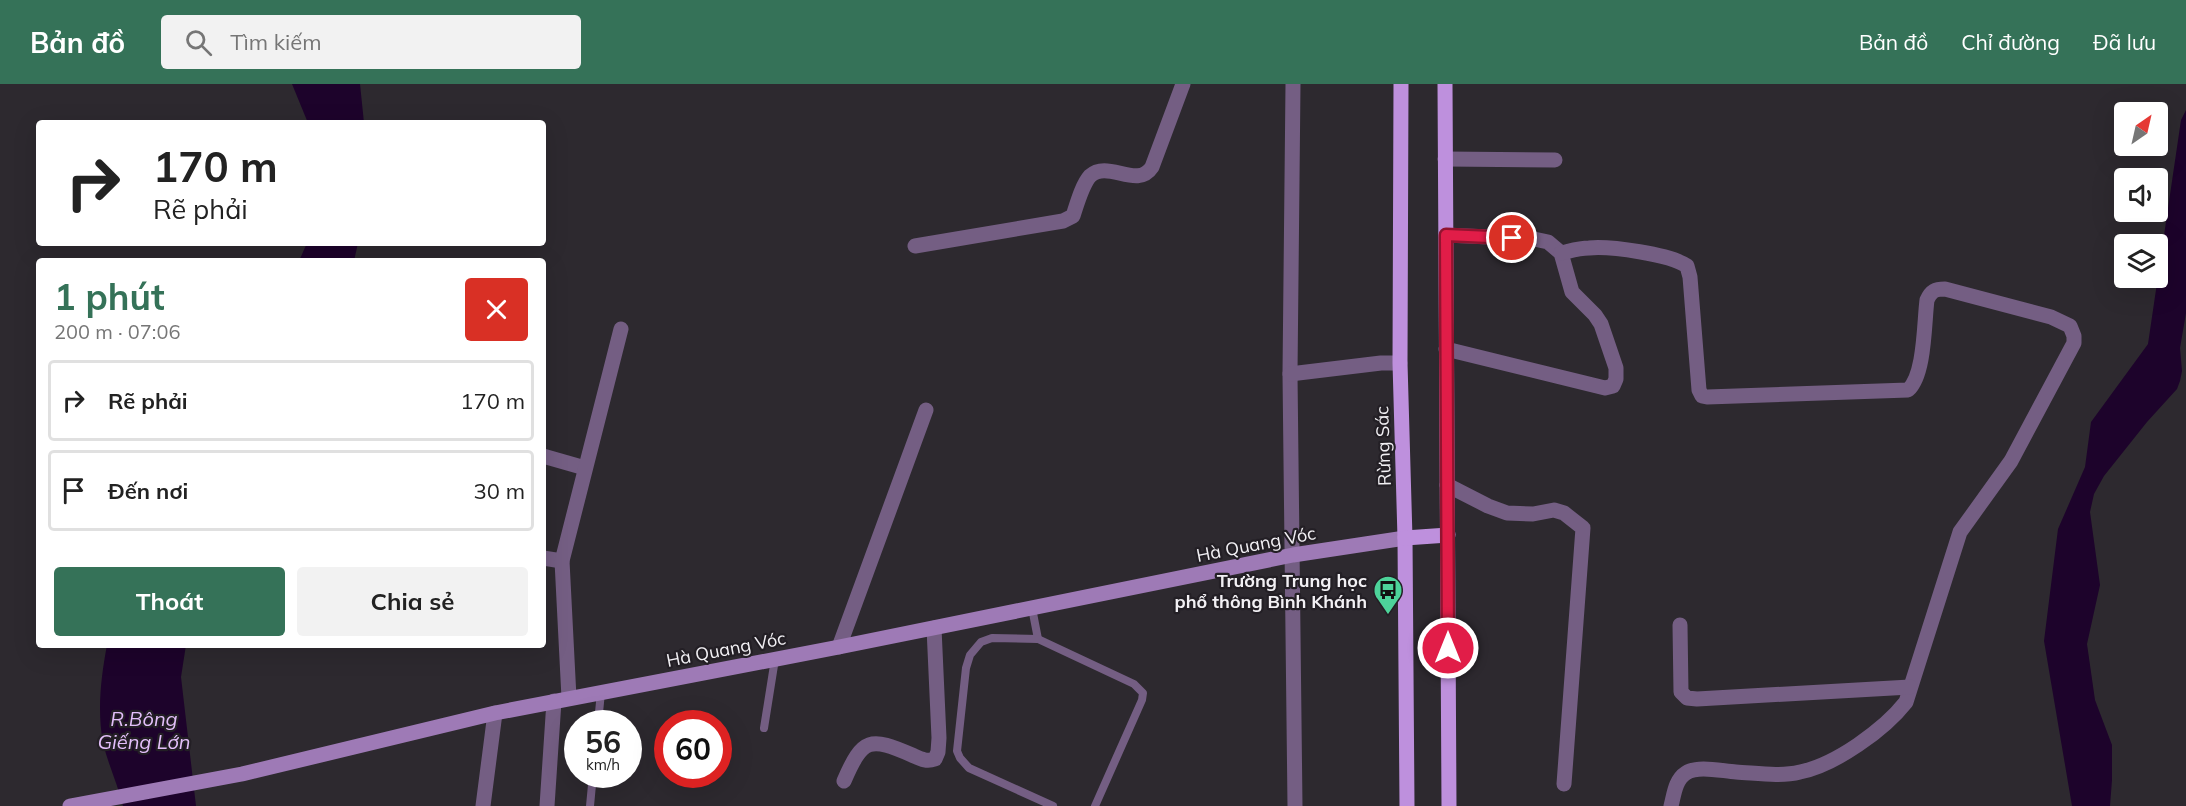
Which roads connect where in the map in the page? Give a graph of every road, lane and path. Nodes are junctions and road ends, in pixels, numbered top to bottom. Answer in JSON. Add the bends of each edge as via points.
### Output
{"nodes":[{"id":1,"x":1183,"y":84,"type":"edge"},
{"id":2,"x":1293,"y":84,"type":"edge"},
{"id":3,"x":1401,"y":84,"type":"edge"},
{"id":4,"x":1445,"y":84,"type":"edge"},
{"id":5,"x":1445,"y":159,"type":"junction"},
{"id":6,"x":1555,"y":160,"type":"dead end"},
{"id":7,"x":1446,"y":235,"type":"junction"},
{"id":8,"x":915,"y":246,"type":"dead end"},
{"id":9,"x":1561,"y":253,"type":"junction"},
{"id":10,"x":621,"y":329,"type":"dead end"},
{"id":11,"x":1446,"y":349,"type":"junction"},
{"id":12,"x":1400,"y":363,"type":"junction"},
{"id":13,"x":1290,"y":374,"type":"junction"},
{"id":14,"x":926,"y":410,"type":"dead end"},
{"id":15,"x":546,"y":457,"type":"edge"},
{"id":16,"x":585,"y":468,"type":"junction"},
{"id":17,"x":1447,"y":485,"type":"junction"},
{"id":18,"x":1448,"y":535,"type":"junction"},
{"id":19,"x":1398,"y":539,"type":"junction"},
{"id":20,"x":1293,"y":555,"type":"junction"},
{"id":21,"x":546,"y":558,"type":"edge"},
{"id":22,"x":562,"y":561,"type":"junction"},
{"id":23,"x":1032,"y":608,"type":"junction"},
{"id":24,"x":1680,"y":625,"type":"dead end"},
{"id":25,"x":934,"y":628,"type":"junction"},
{"id":26,"x":1038,"y":639,"type":"junction"},
{"id":27,"x":839,"y":647,"type":"junction"},
{"id":28,"x":775,"y":659,"type":"junction"},
{"id":29,"x":1910,"y":687,"type":"junction"},
{"id":30,"x":601,"y":692,"type":"junction"},
{"id":31,"x":562,"y":700,"type":"junction"},
{"id":32,"x":599,"y":710,"type":"edge"},
{"id":33,"x":495,"y":713,"type":"junction"},
{"id":34,"x":764,"y":728,"type":"dead end"},
{"id":35,"x":844,"y":781,"type":"dead end"},
{"id":36,"x":1564,"y":784,"type":"dead end"},
{"id":37,"x":592,"y":788,"type":"edge"},
{"id":38,"x":70,"y":806,"type":"edge"},
{"id":39,"x":483,"y":806,"type":"edge"},
{"id":40,"x":547,"y":806,"type":"edge"},
{"id":41,"x":590,"y":806,"type":"edge"},
{"id":42,"x":1053,"y":806,"type":"edge"},
{"id":43,"x":1095,"y":806,"type":"edge"},
{"id":44,"x":1295,"y":806,"type":"edge"},
{"id":45,"x":1407,"y":806,"type":"edge"},
{"id":46,"x":1449,"y":806,"type":"edge"},
{"id":47,"x":1671,"y":806,"type":"edge"}],
"edges":[{"from":1,"to":8,"type":"street","via":[[1148,173],[1132,176],[1100,170],[1088,178],[1073,216],[1063,221]]},
{"from":2,"to":13,"type":"street"},
{"from":3,"to":12,"type":"main road","name":"Rừng Sác"},
{"from":4,"to":5,"type":"main road"},
{"from":5,"to":6,"type":"street"},
{"from":5,"to":7,"type":"main road"},
{"from":7,"to":9,"type":"street","via":[[1534,239],[1548,242]]},
{"from":7,"to":11,"type":"main road"},
{"from":9,"to":11,"type":"street","via":[[1572,292],[1601,324],[1616,368],[1613,386],[1605,388]]},
{"from":9,"to":29,"type":"street","via":[[1604,248],[1674,259],[1687,266],[1699,390],[1707,397],[1908,390],[1918,371],[1927,300],[1936,289],[2051,316],[2070,326],[2074,343],[2016,453],[1960,532]]},
{"from":10,"to":16,"type":"street"},
{"from":11,"to":17,"type":"main road"},
{"from":12,"to":13,"type":"street"},
{"from":12,"to":19,"type":"main road","name":"Rừng Sác"},
{"from":13,"to":20,"type":"street"},
{"from":14,"to":27,"type":"street"},
{"from":15,"to":16,"type":"street"},
{"from":16,"to":22,"type":"street"},
{"from":17,"to":18,"type":"main road"},
{"from":17,"to":36,"type":"street","via":[[1507,513],[1554,510],[1583,528]]},
{"from":18,"to":19,"type":"main road"},
{"from":18,"to":46,"type":"main road"},
{"from":19,"to":20,"type":"street","name":"Hà Quang Vóc"},
{"from":19,"to":45,"type":"main road","name":"Rừng Sác"},
{"from":20,"to":23,"type":"street","name":"Hà Quang Vóc"},
{"from":20,"to":44,"type":"street"},
{"from":21,"to":22,"type":"street"},
{"from":22,"to":31,"type":"street"},
{"from":23,"to":25,"type":"street","name":"Hà Quang Vóc"},
{"from":23,"to":26,"type":"lane"},
{"from":24,"to":29,"type":"street","via":[[1681,692],[1687,698]]},
{"from":25,"to":27,"type":"street","name":"Hà Quang Vóc"},
{"from":25,"to":35,"type":"street","via":[[939,738],[935,759],[927,761],[889,745],[871,743],[862,747]]},
{"from":26,"to":42,"type":"lane","via":[[992,638],[981,642],[970,655],[957,751],[969,768]]},
{"from":26,"to":43,"type":"lane","via":[[1118,675],[1143,693]]},
{"from":27,"to":28,"type":"street","name":"Hà Quang Vóc"},
{"from":28,"to":30,"type":"street","name":"Hà Quang Vóc"},
{"from":28,"to":34,"type":"lane"},
{"from":29,"to":47,"type":"street","via":[[1897,713],[1838,758],[1798,773],[1687,772],[1678,780]]},
{"from":30,"to":31,"type":"street","name":"Hà Quang Vóc"},
{"from":30,"to":32,"type":"lane"},
{"from":31,"to":33,"type":"street","name":"Hà Quang Vóc"},
{"from":31,"to":40,"type":"street"},
{"from":33,"to":38,"type":"street","name":"Hà Quang Vóc","via":[[242,774]]},
{"from":33,"to":39,"type":"street"},
{"from":37,"to":41,"type":"lane"}]}
